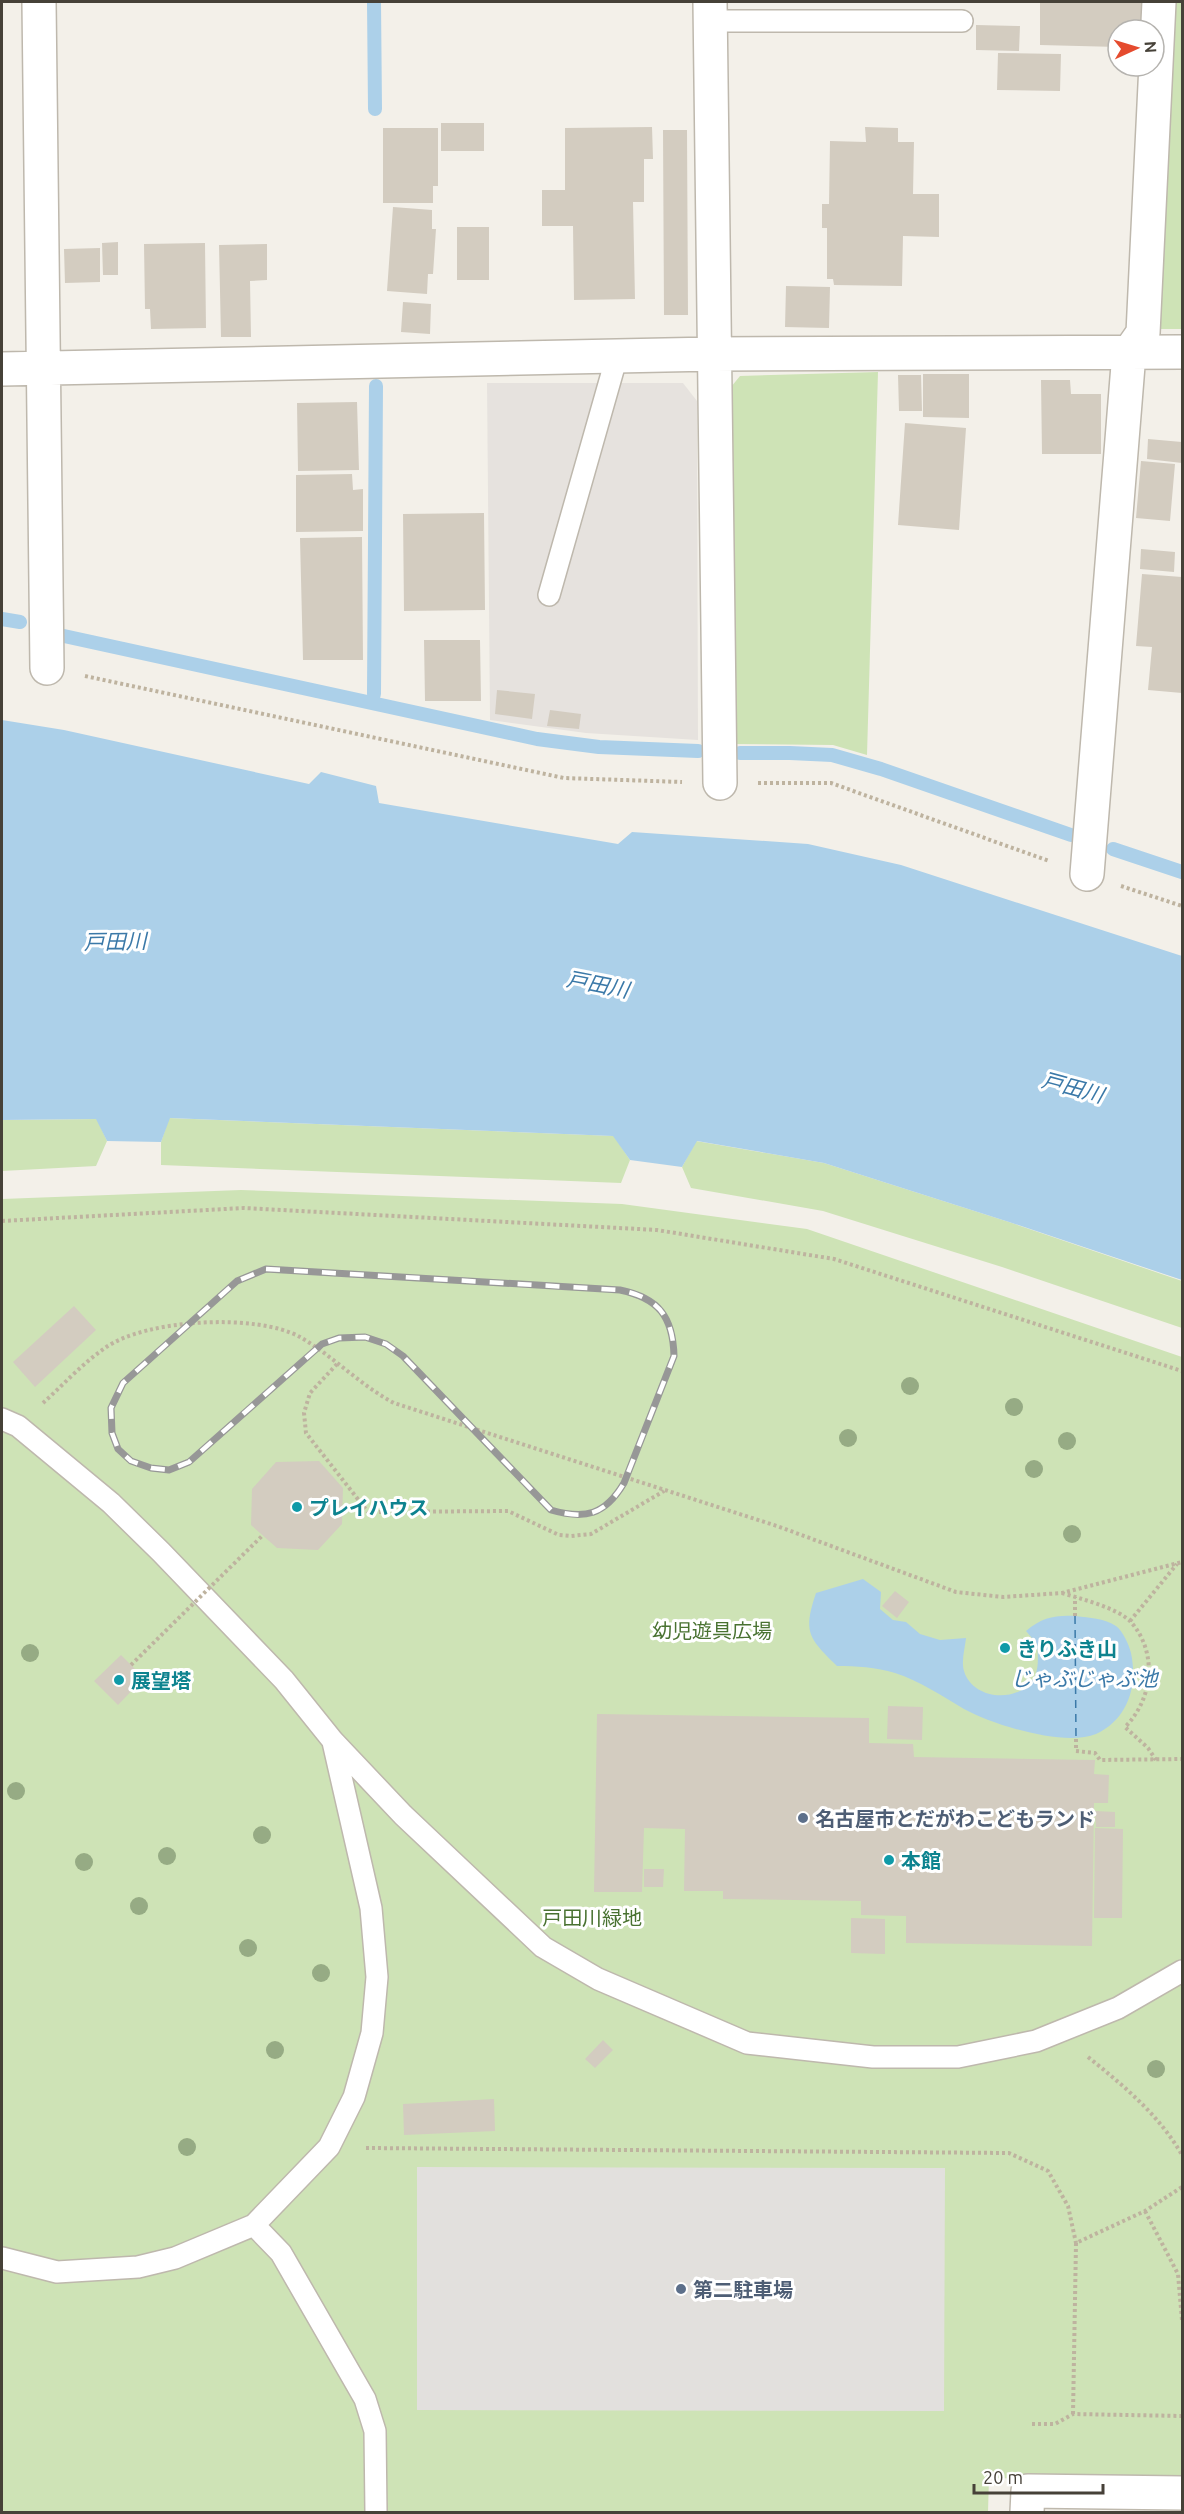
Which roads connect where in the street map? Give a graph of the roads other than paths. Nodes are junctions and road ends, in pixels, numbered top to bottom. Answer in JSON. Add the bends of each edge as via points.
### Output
{"nodes":[{"id":1,"x":39,"y":2,"type":"edge"},
{"id":2,"x":1159,"y":2,"type":"edge"},
{"id":3,"x":710,"y":11,"type":"edge"},
{"id":4,"x":962,"y":21,"type":"dead end"},
{"id":5,"x":1129,"y":352,"type":"junction"},
{"id":6,"x":1182,"y":352,"type":"edge"},
{"id":7,"x":713,"y":354,"type":"junction"},
{"id":8,"x":617,"y":356,"type":"junction"},
{"id":9,"x":2,"y":369,"type":"edge"},
{"id":10,"x":45,"y":369,"type":"junction"},
{"id":11,"x":549,"y":595,"type":"dead end"},
{"id":12,"x":47,"y":668,"type":"road end"},
{"id":13,"x":720,"y":783,"type":"road end"},
{"id":14,"x":1087,"y":874,"type":"road end"},
{"id":15,"x":10,"y":1422,"type":"edge"},
{"id":16,"x":333,"y":1741,"type":"junction"},
{"id":17,"x":1182,"y":1971,"type":"edge"},
{"id":18,"x":254,"y":2225,"type":"junction"},
{"id":19,"x":2,"y":2258,"type":"edge"},
{"id":20,"x":1182,"y":2493,"type":"edge"},
{"id":21,"x":376,"y":2512,"type":"edge"},
{"id":22,"x":1027,"y":2512,"type":"edge"}],
"edges":[{"from":1,"to":10,"type":"street"},
{"from":2,"to":5,"type":"street","via":[[1143,333]]},
{"from":3,"to":4,"type":"lane"},
{"from":3,"to":7,"type":"street"},
{"from":5,"to":6,"type":"street"},
{"from":5,"to":7,"type":"street"},
{"from":5,"to":14,"type":"street"},
{"from":7,"to":8,"type":"street"},
{"from":7,"to":13,"type":"street"},
{"from":8,"to":10,"type":"street"},
{"from":8,"to":11,"type":"lane"},
{"from":9,"to":10,"type":"street"},
{"from":10,"to":12,"type":"street"},
{"from":15,"to":16,"type":"lane","via":[[111,1503],[284,1680]]},
{"from":16,"to":17,"type":"lane","via":[[403,1815],[543,1947],[598,1979],[747,2043],[873,2057],[957,2057],[1016,2046],[1059,2032],[1118,2008]]},
{"from":16,"to":18,"type":"lane","via":[[371,1908],[377,1977],[369,2044],[354,2097],[329,2147]]},
{"from":18,"to":19,"type":"lane","via":[[175,2258],[138,2267],[57,2272]]},
{"from":18,"to":21,"type":"lane","via":[[281,2253],[365,2399],[375,2431]]},
{"from":20,"to":22,"type":"street","via":[[1028,2491]]}]}
